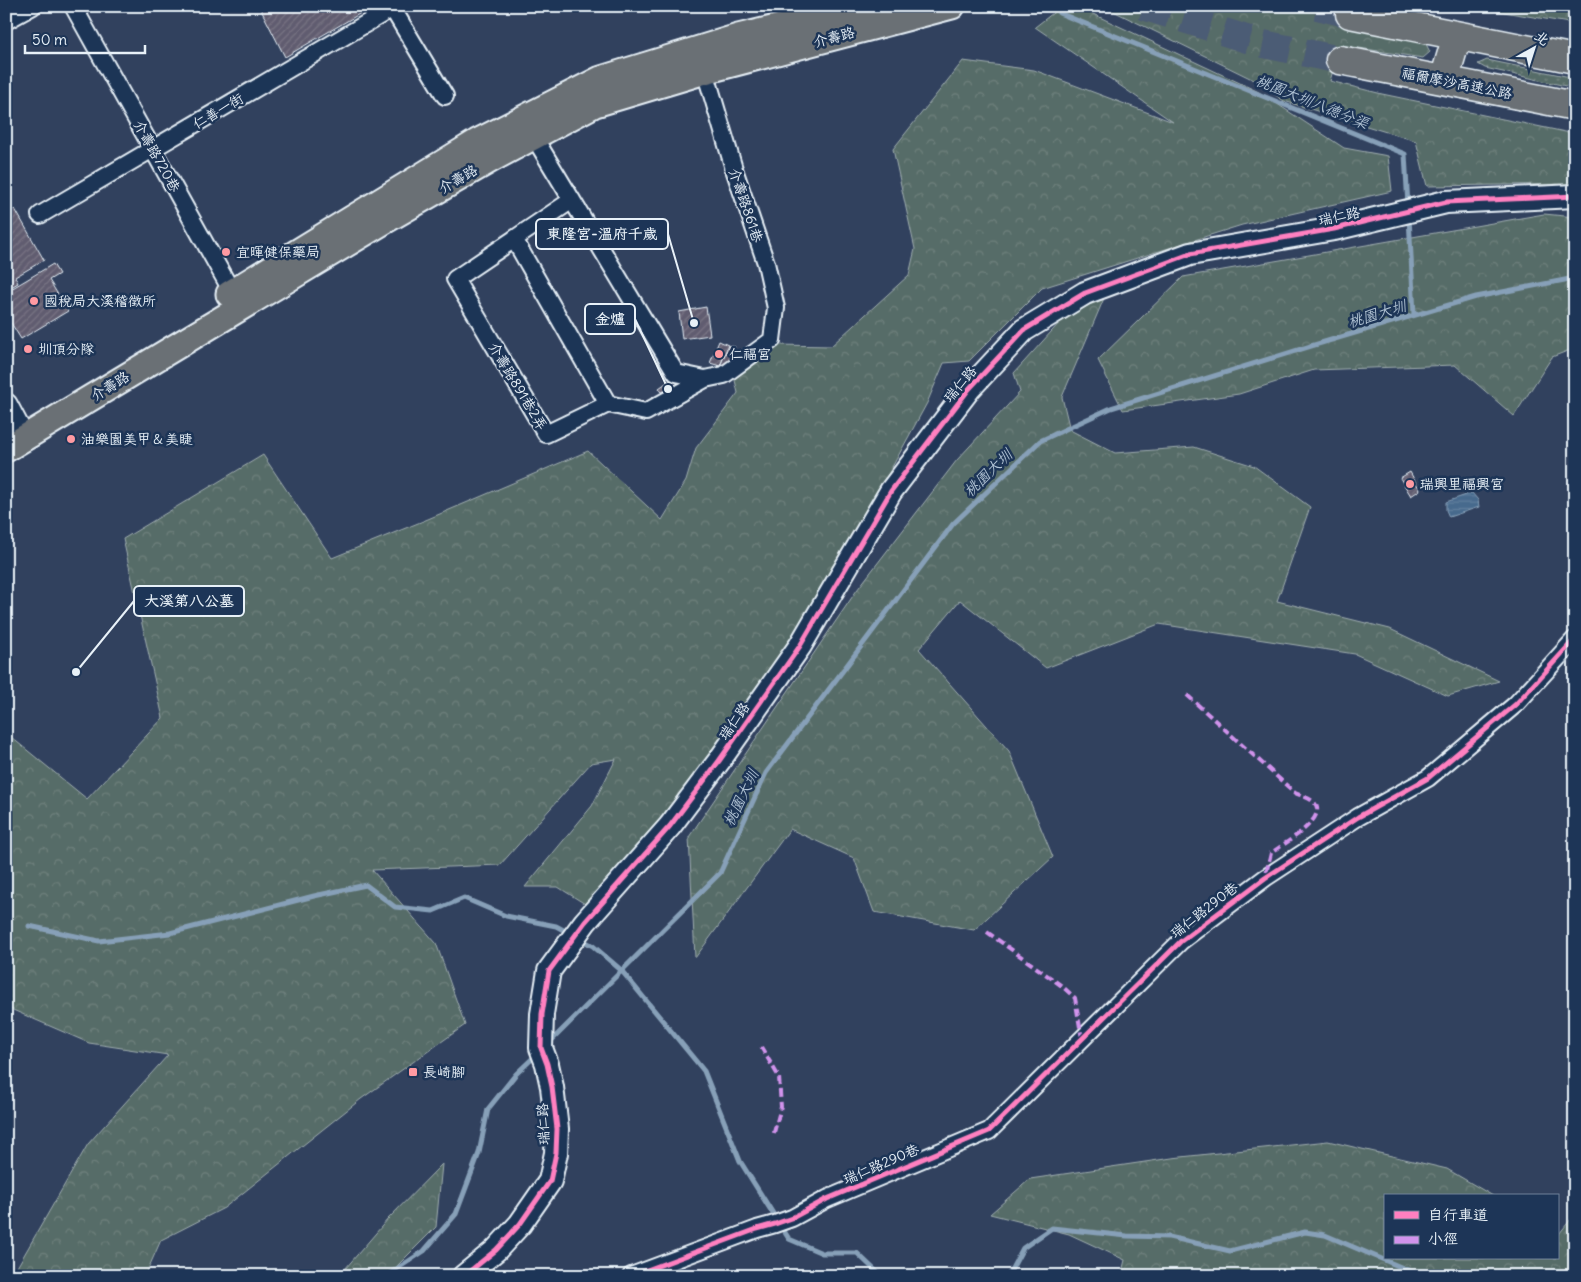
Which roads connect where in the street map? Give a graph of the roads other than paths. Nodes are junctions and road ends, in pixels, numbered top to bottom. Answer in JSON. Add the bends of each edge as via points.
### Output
{"nodes":[{"id":1,"x":33,"y":6,"type":"edge"},
{"id":2,"x":73,"y":6,"type":"edge"},
{"id":3,"x":869,"y":6,"type":"edge"},
{"id":4,"x":952,"y":6,"type":"edge"},
{"id":5,"x":393,"y":7,"type":"edge"},
{"id":6,"x":1350,"y":14,"type":"tunnel mouth"},
{"id":7,"x":6,"y":21,"type":"edge"},
{"id":8,"x":1457,"y":36,"type":"junction"},
{"id":9,"x":1575,"y":59,"type":"edge"},
{"id":10,"x":1340,"y":60,"type":"tunnel mouth"},
{"id":11,"x":705,"y":71,"type":"junction"},
{"id":12,"x":1444,"y":80,"type":"junction"},
{"id":13,"x":445,"y":96,"type":"dead end"},
{"id":14,"x":1575,"y":106,"type":"edge"},
{"id":15,"x":534,"y":136,"type":"junction"},
{"id":16,"x":153,"y":149,"type":"junction"},
{"id":17,"x":1575,"y":196,"type":"edge"},
{"id":18,"x":572,"y":200,"type":"junction"},
{"id":19,"x":40,"y":215,"type":"dead end"},
{"id":20,"x":514,"y":239,"type":"junction"},
{"id":21,"x":236,"y":300,"type":"junction"},
{"id":22,"x":705,"y":379,"type":"junction"},
{"id":23,"x":608,"y":404,"type":"junction"},
{"id":24,"x":12,"y":430,"type":"edge"},
{"id":25,"x":1575,"y":638,"type":"edge"},
{"id":26,"x":464,"y":1276,"type":"edge"},
{"id":27,"x":631,"y":1276,"type":"edge"}],
"edges":[{"from":1,"to":7,"type":"street"},
{"from":2,"to":16,"type":"street","name":"介壽路720巷"},
{"from":3,"to":21,"type":"main road","name":"介壽路","via":[[738,37],[601,79],[477,142]]},
{"from":4,"to":11,"type":"main road","name":"介壽路"},
{"from":5,"to":13,"type":"street"},
{"from":5,"to":16,"type":"street","name":"仁善一街"},
{"from":6,"to":8,"type":"highway"},
{"from":8,"to":9,"type":"highway"},
{"from":8,"to":12,"type":"highway"},
{"from":10,"to":12,"type":"highway","name":"福爾摩沙高速公路"},
{"from":11,"to":15,"type":"main road","name":"介壽路","via":[[595,104]]},
{"from":11,"to":22,"type":"street","name":"介壽路861巷","via":[[766,263],[776,308],[772,340],[724,375]]},
{"from":12,"to":14,"type":"highway","name":"福爾摩沙高速公路"},
{"from":15,"to":18,"type":"street"},
{"from":15,"to":21,"type":"main road","name":"介壽路"},
{"from":16,"to":19,"type":"street","name":"仁善一街"},
{"from":16,"to":21,"type":"street","name":"介壽路720巷"},
{"from":17,"to":26,"type":"street","name":"瑞仁路","via":[[1446,202],[1334,229],[1190,254],[1085,293],[1024,330],[969,389],[891,491],[800,646],[714,768],[670,826],[585,922],[549,971],[542,1014],[541,1048],[552,1087],[557,1128],[550,1181],[520,1224],[496,1250]]},
{"from":18,"to":20,"type":"street"},
{"from":18,"to":22,"type":"street","via":[[676,373]]},
{"from":20,"to":23,"type":"street"},
{"from":20,"to":23,"type":"street","name":"介壽路891巷2弄","via":[[455,279],[546,434]]},
{"from":21,"to":24,"type":"main road","name":"介壽路"},
{"from":22,"to":23,"type":"street","via":[[646,412]]},
{"from":25,"to":27,"type":"street","name":"瑞仁路290巷","via":[[1516,704],[1428,778],[1358,817],[1265,878],[1181,941],[989,1131],[827,1199],[792,1218]]}]}
